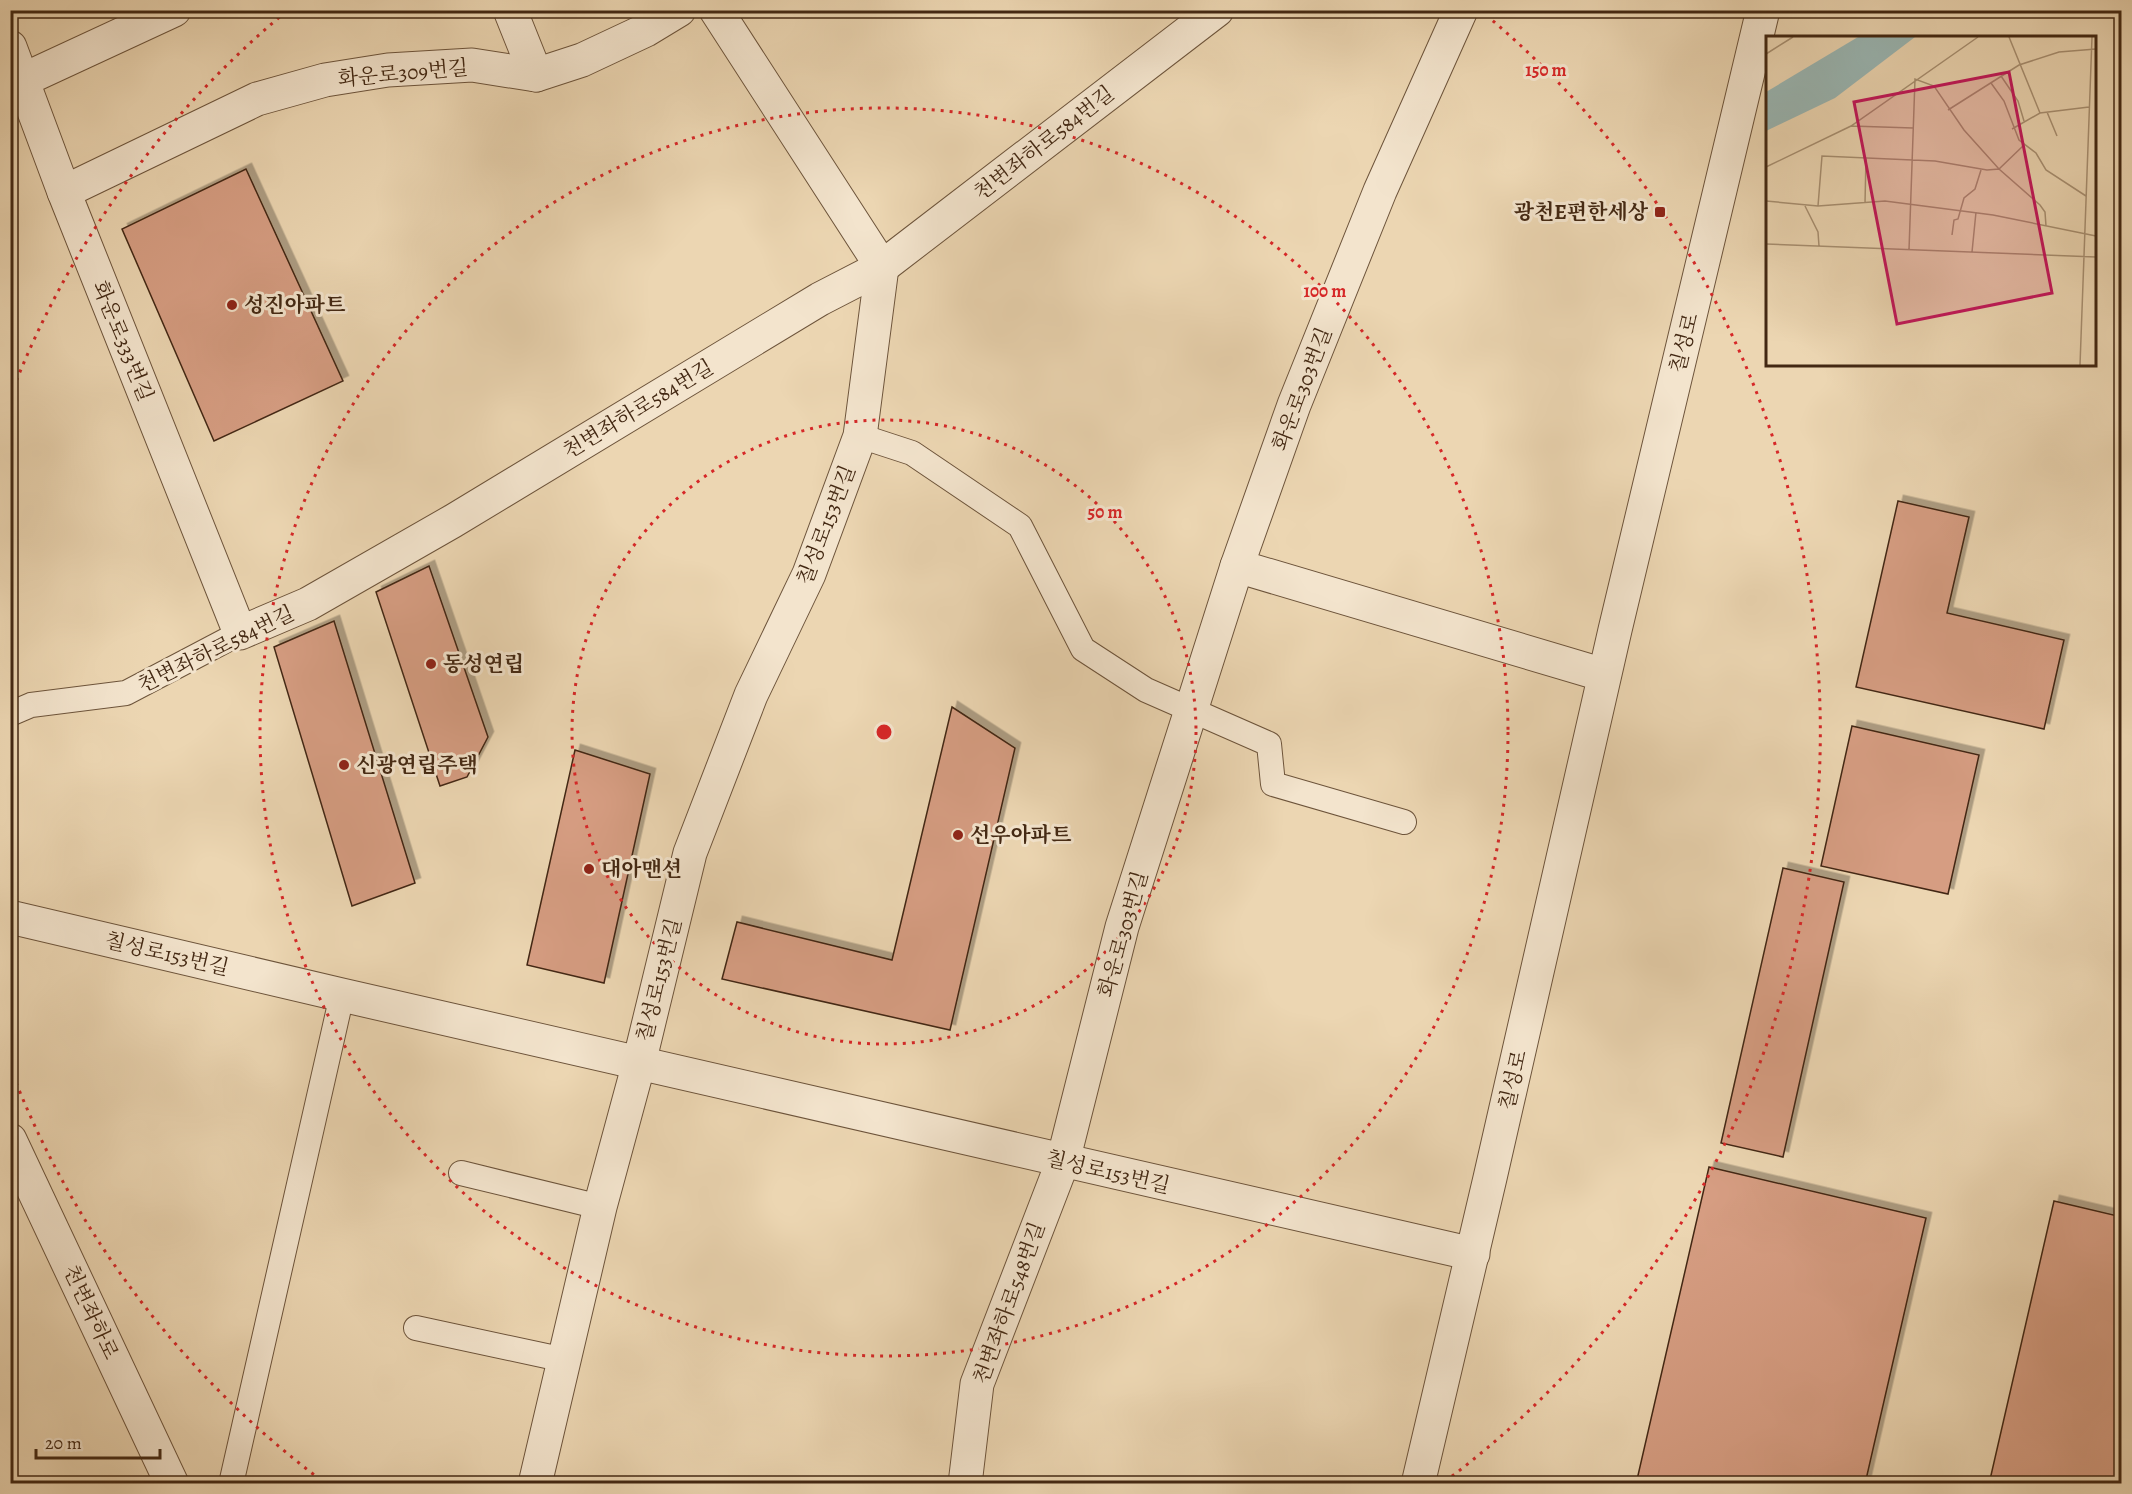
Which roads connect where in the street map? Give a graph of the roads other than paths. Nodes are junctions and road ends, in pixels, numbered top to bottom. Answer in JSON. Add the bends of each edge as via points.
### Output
{"nodes":[{"id":1,"x":174,"y":10,"type":"edge"},
{"id":2,"x":510,"y":10,"type":"edge"},
{"id":3,"x":679,"y":10,"type":"edge"},
{"id":4,"x":716,"y":10,"type":"edge"},
{"id":5,"x":1217,"y":10,"type":"edge"},
{"id":6,"x":1461,"y":10,"type":"edge"},
{"id":7,"x":1763,"y":10,"type":"edge"},
{"id":8,"x":10,"y":47,"type":"edge"},
{"id":9,"x":536,"y":75,"type":"junction"},
{"id":10,"x":23,"y":80,"type":"junction"},
{"id":11,"x":64,"y":192,"type":"junction"},
{"id":12,"x":882,"y":267,"type":"junction"},
{"id":13,"x":860,"y":436,"type":"junction"},
{"id":14,"x":1237,"y":566,"type":"junction"},
{"id":15,"x":240,"y":633,"type":"junction"},
{"id":16,"x":1604,"y":675,"type":"junction"},
{"id":17,"x":1191,"y":708,"type":"junction"},
{"id":18,"x":10,"y":714,"type":"edge"},
{"id":19,"x":1404,"y":822,"type":"dead end"},
{"id":20,"x":10,"y":917,"type":"edge"},
{"id":21,"x":342,"y":995,"type":"junction"},
{"id":22,"x":639,"y":1063,"type":"junction"},
{"id":23,"x":10,"y":1140,"type":"edge"},
{"id":24,"x":1063,"y":1161,"type":"junction"},
{"id":25,"x":461,"y":1173,"type":"dead end"},
{"id":26,"x":600,"y":1207,"type":"junction"},
{"id":27,"x":1473,"y":1254,"type":"junction"},
{"id":28,"x":417,"y":1328,"type":"dead end"},
{"id":29,"x":566,"y":1360,"type":"junction"},
{"id":30,"x":540,"y":1482,"type":"edge"},
{"id":31,"x":172,"y":1484,"type":"edge"},
{"id":32,"x":231,"y":1484,"type":"edge"},
{"id":33,"x":965,"y":1484,"type":"edge"},
{"id":34,"x":1418,"y":1484,"type":"edge"}],
"edges":[{"from":1,"to":10,"type":"street"},
{"from":2,"to":9,"type":"street"},
{"from":3,"to":9,"type":"street","name":"화운로309번길","via":[[582,60]]},
{"from":4,"to":12,"type":"street"},
{"from":5,"to":12,"type":"street","name":"천변좌하로584번길"},
{"from":6,"to":14,"type":"street","name":"화운로303번길","via":[[1380,191],[1307,373]]},
{"from":7,"to":16,"type":"street","name":"칠성로"},
{"from":8,"to":10,"type":"street","name":"화운로333번길"},
{"from":9,"to":11,"type":"street","name":"화운로309번길","via":[[472,65],[388,70],[326,80],[257,99]]},
{"from":10,"to":11,"type":"street","name":"화운로333번길"},
{"from":11,"to":15,"type":"street","name":"화운로333번길"},
{"from":12,"to":13,"type":"street","name":"칠성로153번길"},
{"from":12,"to":15,"type":"street","name":"천변좌하로584번길","via":[[820,299],[319,598]]},
{"from":13,"to":17,"type":"lane","via":[[912,453],[1020,526],[1083,649],[1146,690]]},
{"from":13,"to":22,"type":"street","name":"칠성로153번길","via":[[809,574],[751,695],[690,853]]},
{"from":14,"to":16,"type":"street"},
{"from":14,"to":17,"type":"street","name":"화운로303번길"},
{"from":15,"to":18,"type":"lane","name":"천변좌하로584번길","via":[[126,693],[31,705]]},
{"from":16,"to":27,"type":"street","name":"칠성로"},
{"from":17,"to":19,"type":"lane","via":[[1269,744],[1273,784]]},
{"from":17,"to":24,"type":"street","name":"화운로303번길","via":[[1122,927]]},
{"from":20,"to":21,"type":"street","name":"칠성로153번길"},
{"from":21,"to":22,"type":"street","name":"칠성로153번길"},
{"from":21,"to":32,"type":"lane"},
{"from":22,"to":24,"type":"street","name":"칠성로153번길"},
{"from":22,"to":26,"type":"street","name":"칠성로153번길"},
{"from":23,"to":31,"type":"street","name":"천변좌하로"},
{"from":24,"to":27,"type":"street","name":"칠성로153번길"},
{"from":24,"to":33,"type":"street","name":"천변좌하로548번길","via":[[977,1384]]},
{"from":25,"to":26,"type":"lane"},
{"from":26,"to":29,"type":"street","name":"칠성로153번길"},
{"from":27,"to":34,"type":"street","name":"칠성로"},
{"from":28,"to":29,"type":"lane"},
{"from":29,"to":30,"type":"street","name":"칠성로153번길"}]}
